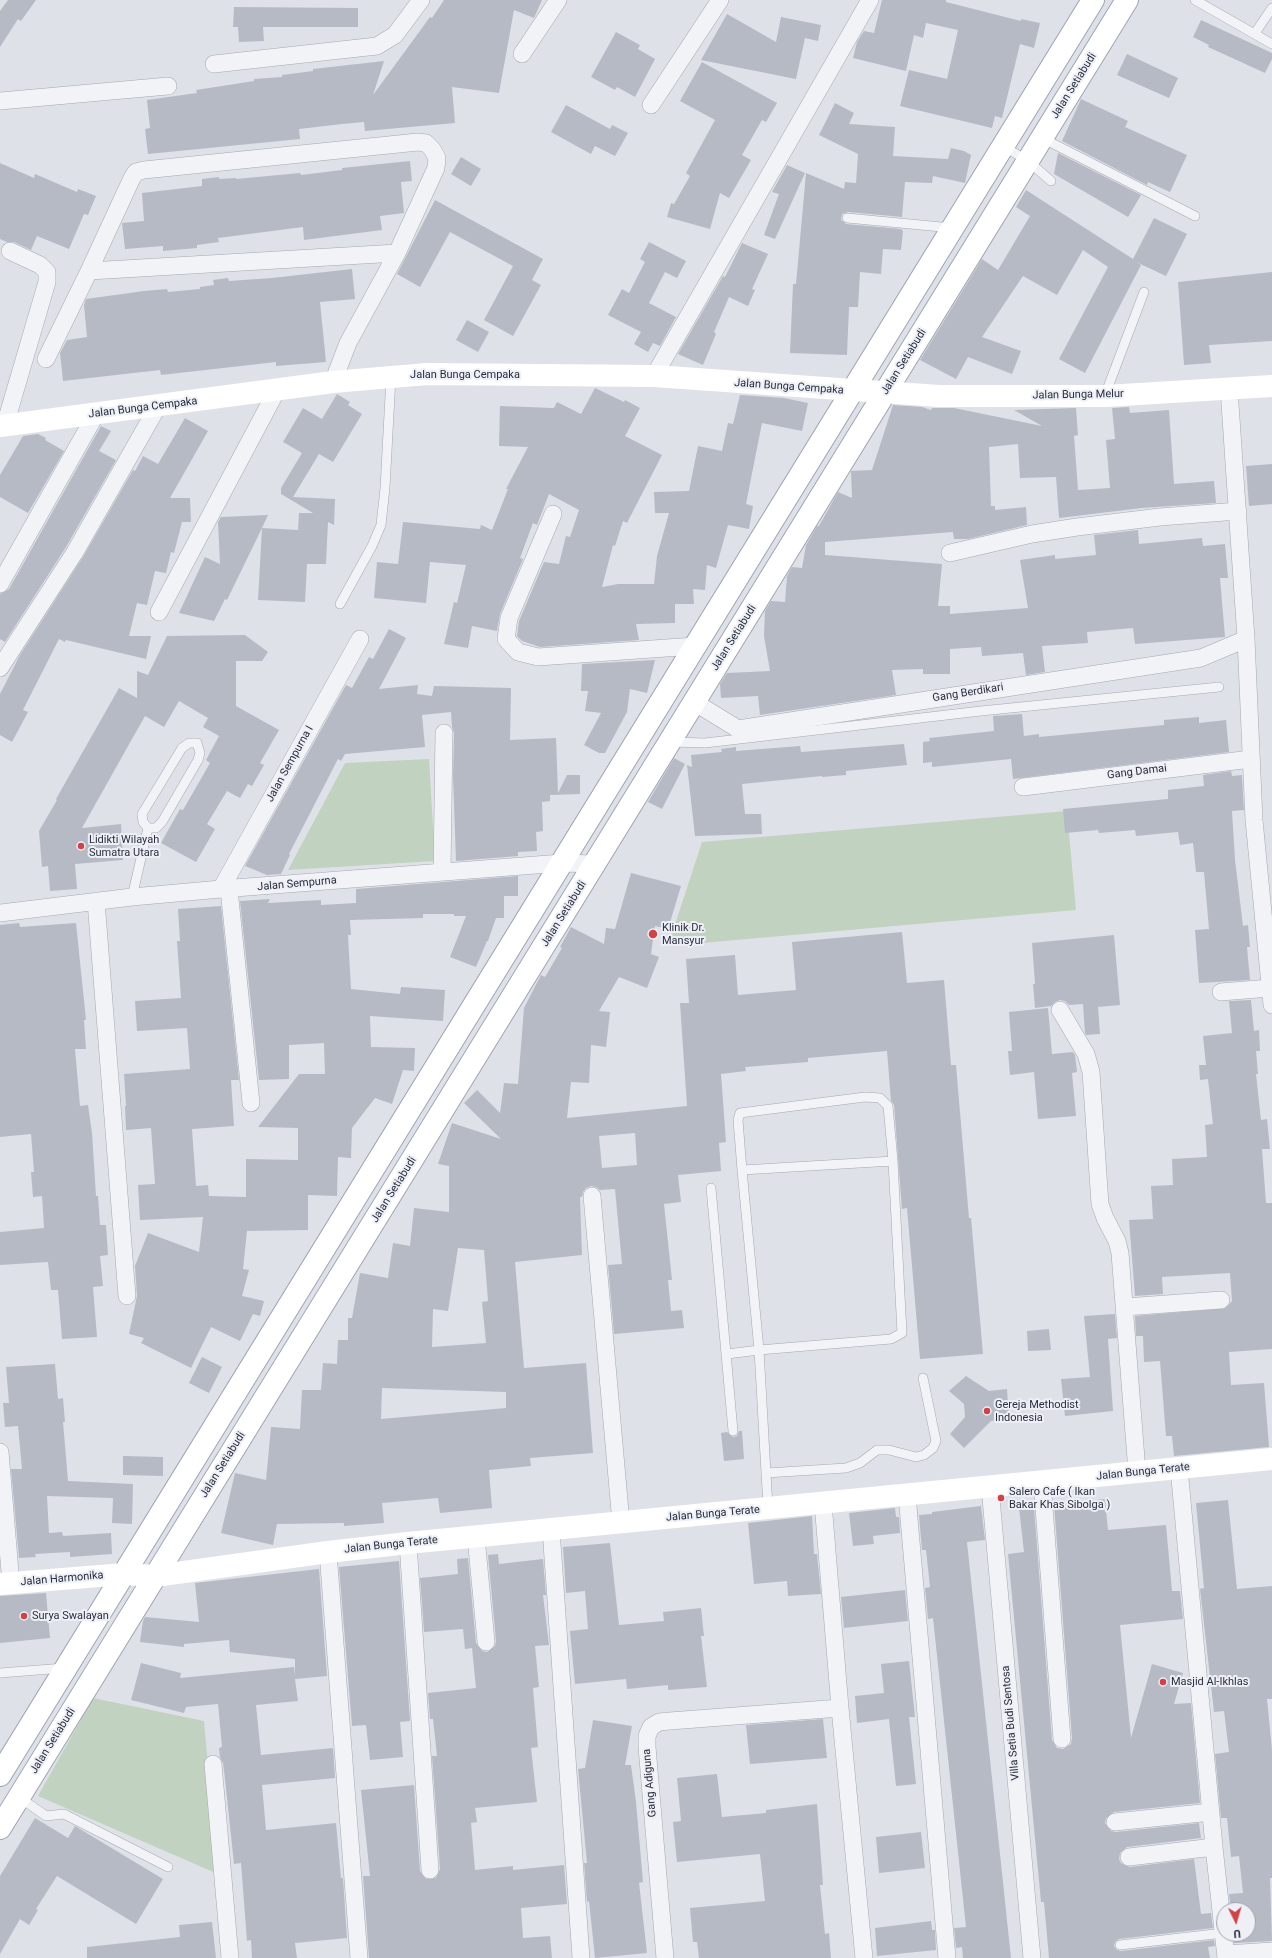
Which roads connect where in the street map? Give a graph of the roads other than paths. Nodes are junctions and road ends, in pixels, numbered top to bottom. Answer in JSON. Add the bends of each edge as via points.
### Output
{"nodes":[{"id":1,"x":421,"y":0,"type":"edge"},
{"id":2,"x":558,"y":0,"type":"edge"},
{"id":3,"x":720,"y":0,"type":"edge"},
{"id":4,"x":870,"y":0,"type":"edge"},
{"id":5,"x":1093,"y":0,"type":"edge"},
{"id":6,"x":1127,"y":0,"type":"edge"},
{"id":7,"x":1195,"y":0,"type":"edge"},
{"id":8,"x":1272,"y":8,"type":"edge"},
{"id":9,"x":1255,"y":33,"type":"junction"},
{"id":10,"x":1272,"y":44,"type":"edge"},
{"id":11,"x":522,"y":54,"type":"dead end"},
{"id":12,"x":214,"y":64,"type":"dead end"},
{"id":13,"x":168,"y":86,"type":"dead end"},
{"id":14,"x":0,"y":101,"type":"edge"},
{"id":15,"x":651,"y":105,"type":"dead end"},
{"id":16,"x":1042,"y":138,"type":"junction"},
{"id":17,"x":1003,"y":146,"type":"junction"},
{"id":18,"x":1028,"y":161,"type":"junction"},
{"id":19,"x":1051,"y":181,"type":"dead end"},
{"id":20,"x":1195,"y":216,"type":"dead end"},
{"id":21,"x":847,"y":218,"type":"dead end"},
{"id":22,"x":953,"y":228,"type":"junction"},
{"id":23,"x":10,"y":251,"type":"dead end"},
{"id":24,"x":397,"y":253,"type":"junction"},
{"id":25,"x":89,"y":271,"type":"junction"},
{"id":26,"x":1144,"y":292,"type":"dead end"},
{"id":27,"x":46,"y":359,"type":"dead end"},
{"id":28,"x":654,"y":376,"type":"junction"},
{"id":29,"x":391,"y":377,"type":"junction"},
{"id":30,"x":333,"y":382,"type":"junction"},
{"id":31,"x":1272,"y":386,"type":"edge"},
{"id":32,"x":1229,"y":389,"type":"junction"},
{"id":33,"x":277,"y":390,"type":"junction"},
{"id":34,"x":852,"y":392,"type":"junction"},
{"id":35,"x":885,"y":393,"type":"junction"},
{"id":36,"x":1105,"y":396,"type":"junction"},
{"id":37,"x":158,"y":406,"type":"junction"},
{"id":38,"x":96,"y":414,"type":"junction"},
{"id":39,"x":3,"y":425,"type":"edge"},
{"id":40,"x":1238,"y":511,"type":"junction"},
{"id":41,"x":553,"y":514,"type":"dead end"},
{"id":42,"x":950,"y":553,"type":"dead end"},
{"id":43,"x":0,"y":584,"type":"edge"},
{"id":44,"x":340,"y":604,"type":"dead end"},
{"id":45,"x":159,"y":612,"type":"dead end"},
{"id":46,"x":360,"y":639,"type":"dead end"},
{"id":47,"x":1246,"y":639,"type":"junction"},
{"id":48,"x":695,"y":646,"type":"junction"},
{"id":49,"x":0,"y":667,"type":"edge"},
{"id":50,"x":1219,"y":687,"type":"dead end"},
{"id":51,"x":694,"y":702,"type":"junction"},
{"id":52,"x":444,"y":733,"type":"dead end"},
{"id":53,"x":670,"y":742,"type":"junction"},
{"id":54,"x":1251,"y":759,"type":"junction"},
{"id":55,"x":1023,"y":787,"type":"dead end"},
{"id":56,"x":148,"y":828,"type":"junction"},
{"id":57,"x":562,"y":863,"type":"junction"},
{"id":58,"x":594,"y":864,"type":"junction"},
{"id":59,"x":442,"y":872,"type":"junction"},
{"id":60,"x":225,"y":889,"type":"junction"},
{"id":61,"x":132,"y":897,"type":"junction"},
{"id":62,"x":96,"y":901,"type":"junction"},
{"id":63,"x":0,"y":913,"type":"edge"},
{"id":64,"x":1270,"y":988,"type":"junction"},
{"id":65,"x":1221,"y":992,"type":"dead end"},
{"id":66,"x":1272,"y":1005,"type":"edge"},
{"id":67,"x":1060,"y":1010,"type":"dead end"},
{"id":68,"x":251,"y":1103,"type":"dead end"},
{"id":69,"x":893,"y":1161,"type":"junction"},
{"id":70,"x":742,"y":1170,"type":"junction"},
{"id":71,"x":711,"y":1188,"type":"dead end"},
{"id":72,"x":592,"y":1196,"type":"dead end"},
{"id":73,"x":127,"y":1296,"type":"dead end"},
{"id":74,"x":1221,"y":1300,"type":"dead end"},
{"id":75,"x":1125,"y":1307,"type":"junction"},
{"id":76,"x":759,"y":1350,"type":"junction"},
{"id":77,"x":727,"y":1354,"type":"junction"},
{"id":78,"x":923,"y":1378,"type":"dead end"},
{"id":79,"x":733,"y":1430,"type":"dead end"},
{"id":80,"x":0,"y":1452,"type":"edge"},
{"id":81,"x":1272,"y":1459,"type":"edge"},
{"id":82,"x":1179,"y":1468,"type":"junction"},
{"id":83,"x":1137,"y":1472,"type":"junction"},
{"id":84,"x":766,"y":1473,"type":"junction"},
{"id":85,"x":1042,"y":1482,"type":"junction"},
{"id":86,"x":990,"y":1487,"type":"junction"},
{"id":87,"x":907,"y":1495,"type":"junction"},
{"id":88,"x":823,"y":1503,"type":"junction"},
{"id":89,"x":768,"y":1508,"type":"junction"},
{"id":90,"x":621,"y":1523,"type":"junction"},
{"id":91,"x":551,"y":1529,"type":"junction"},
{"id":92,"x":476,"y":1536,"type":"junction"},
{"id":93,"x":408,"y":1543,"type":"junction"},
{"id":94,"x":328,"y":1552,"type":"junction"},
{"id":95,"x":124,"y":1574,"type":"junction"},
{"id":96,"x":155,"y":1576,"type":"junction"},
{"id":97,"x":6,"y":1584,"type":"edge"},
{"id":98,"x":486,"y":1642,"type":"dead end"},
{"id":99,"x":66,"y":1668,"type":"junction"},
{"id":100,"x":0,"y":1673,"type":"edge"},
{"id":101,"x":840,"y":1708,"type":"junction"},
{"id":102,"x":1062,"y":1739,"type":"dead end"},
{"id":103,"x":213,"y":1764,"type":"dead end"},
{"id":104,"x":0,"y":1775,"type":"edge"},
{"id":105,"x":19,"y":1797,"type":"junction"},
{"id":106,"x":1211,"y":1812,"type":"junction"},
{"id":107,"x":1115,"y":1822,"type":"dead end"},
{"id":108,"x":0,"y":1828,"type":"edge"},
{"id":109,"x":1214,"y":1847,"type":"junction"},
{"id":110,"x":1129,"y":1857,"type":"dead end"},
{"id":111,"x":168,"y":1867,"type":"dead end"},
{"id":112,"x":430,"y":1870,"type":"dead end"},
{"id":113,"x":1220,"y":1902,"type":"edge"},
{"id":114,"x":1216,"y":1934,"type":"edge"},
{"id":115,"x":1224,"y":1942,"type":"edge"},
{"id":116,"x":1120,"y":1945,"type":"dead end"},
{"id":117,"x":1272,"y":1951,"type":"edge"},
{"id":118,"x":1226,"y":1956,"type":"edge"},
{"id":119,"x":230,"y":1958,"type":"edge"},
{"id":120,"x":359,"y":1958,"type":"edge"},
{"id":121,"x":581,"y":1958,"type":"edge"},
{"id":122,"x":665,"y":1958,"type":"edge"},
{"id":123,"x":864,"y":1958,"type":"edge"},
{"id":124,"x":947,"y":1958,"type":"edge"},
{"id":125,"x":1032,"y":1958,"type":"edge"}],
"edges":[{"from":1,"to":12,"type":"street","via":[[395,35],[377,46]]},
{"from":2,"to":11,"type":"street"},
{"from":3,"to":15,"type":"street"},
{"from":4,"to":28,"type":"street"},
{"from":5,"to":17,"type":"main road"},
{"from":6,"to":16,"type":"main road","name":"Jalan Setiabudi"},
{"from":7,"to":9,"type":"lane"},
{"from":8,"to":9,"type":"lane"},
{"from":9,"to":10,"type":"lane"},
{"from":13,"to":14,"type":"street"},
{"from":16,"to":18,"type":"main road","name":"Jalan Setiabudi"},
{"from":16,"to":20,"type":"lane"},
{"from":17,"to":18,"type":"lane"},
{"from":17,"to":22,"type":"main road"},
{"from":18,"to":19,"type":"lane"},
{"from":18,"to":35,"type":"main road","name":"Jalan Setiabudi"},
{"from":21,"to":22,"type":"lane"},
{"from":22,"to":34,"type":"main road"},
{"from":23,"to":39,"type":"street","via":[[40,265],[47,272],[47,282]]},
{"from":24,"to":25,"type":"street"},
{"from":24,"to":25,"type":"street","via":[[436,168],[437,158],[426,143],[136,172]]},
{"from":24,"to":30,"type":"street","via":[[348,343]]},
{"from":25,"to":27,"type":"street"},
{"from":26,"to":36,"type":"lane"},
{"from":28,"to":29,"type":"main road","name":"Jalan Bunga Cempaka","via":[[426,374]]},
{"from":28,"to":34,"type":"main road","name":"Jalan Bunga Cempaka"},
{"from":29,"to":30,"type":"main road","name":"Jalan Bunga Cempaka"},
{"from":29,"to":44,"type":"lane","via":[[381,525]]},
{"from":30,"to":33,"type":"main road","name":"Jalan Bunga Cempaka"},
{"from":31,"to":32,"type":"main road","name":"Jalan Bunga Melur"},
{"from":32,"to":36,"type":"main road","name":"Jalan Bunga Melur"},
{"from":32,"to":40,"type":"street"},
{"from":33,"to":37,"type":"main road","name":"Jalan Bunga Cempaka"},
{"from":33,"to":45,"type":"street"},
{"from":34,"to":35,"type":"main road","name":"Jalan Bunga Cempaka"},
{"from":34,"to":48,"type":"main road"},
{"from":35,"to":36,"type":"main road","name":"Jalan Bunga Melur","via":[[939,396]]},
{"from":35,"to":51,"type":"main road","name":"Jalan Setiabudi"},
{"from":37,"to":38,"type":"main road","name":"Jalan Bunga Cempaka"},
{"from":37,"to":49,"type":"street","via":[[74,552]]},
{"from":38,"to":39,"type":"main road","name":"Jalan Bunga Cempaka"},
{"from":38,"to":43,"type":"street"},
{"from":40,"to":42,"type":"street","via":[[1077,527],[1032,534]]},
{"from":40,"to":47,"type":"street"},
{"from":41,"to":48,"type":"street","via":[[509,618],[506,640],[518,652],[538,657]]},
{"from":46,"to":60,"type":"street","name":"Jalan Sempurna I"},
{"from":47,"to":51,"type":"street","name":"Gang Berdikari","via":[[1201,658],[738,729]]},
{"from":47,"to":54,"type":"street"},
{"from":48,"to":57,"type":"main road"},
{"from":50,"to":53,"type":"lane","via":[[705,743]]},
{"from":51,"to":53,"type":"main road","name":"Jalan Setiabudi"},
{"from":52,"to":59,"type":"street"},
{"from":53,"to":58,"type":"main road","name":"Jalan Setiabudi"},
{"from":54,"to":55,"type":"street","name":"Gang Damai"},
{"from":54,"to":64,"type":"street","via":[[1260,899]]},
{"from":56,"to":56,"type":"lane","via":[[143,822],[142,814],[182,748],[189,743],[197,743],[200,753],[198,760],[162,822],[156,828]]},
{"from":56,"to":61,"type":"lane"},
{"from":57,"to":58,"type":"street","name":"Jalan Sempurna"},
{"from":57,"to":59,"type":"street","name":"Jalan Sempurna"},
{"from":57,"to":95,"type":"main road"},
{"from":58,"to":96,"type":"main road","name":"Jalan Setiabudi"},
{"from":59,"to":60,"type":"street","name":"Jalan Sempurna"},
{"from":60,"to":61,"type":"street","name":"Jalan Sempurna"},
{"from":60,"to":68,"type":"street"},
{"from":61,"to":62,"type":"street","name":"Jalan Sempurna"},
{"from":62,"to":63,"type":"street","name":"Jalan Sempurna"},
{"from":62,"to":73,"type":"street"},
{"from":64,"to":65,"type":"street"},
{"from":64,"to":66,"type":"street"},
{"from":67,"to":75,"type":"street","via":[[1086,1054],[1091,1072],[1100,1204],[1120,1253]]},
{"from":69,"to":70,"type":"lane"},
{"from":69,"to":70,"type":"lane","via":[[888,1106],[880,1098],[865,1097],[740,1113],[738,1120]]},
{"from":69,"to":76,"type":"lane","via":[[902,1333],[891,1339]]},
{"from":70,"to":76,"type":"lane"},
{"from":71,"to":77,"type":"lane"},
{"from":72,"to":90,"type":"street"},
{"from":74,"to":75,"type":"street"},
{"from":75,"to":83,"type":"street"},
{"from":76,"to":77,"type":"lane"},
{"from":76,"to":84,"type":"lane"},
{"from":77,"to":79,"type":"lane"},
{"from":78,"to":84,"type":"lane","via":[[936,1440],[936,1444],[929,1452],[916,1457],[889,1450],[877,1450],[860,1463],[846,1468]]},
{"from":80,"to":97,"type":"street"},
{"from":81,"to":82,"type":"main road","name":"Jalan Bunga Terate"},
{"from":82,"to":83,"type":"main road","name":"Jalan Bunga Terate"},
{"from":82,"to":106,"type":"street"},
{"from":83,"to":85,"type":"main road","name":"Jalan Bunga Terate"},
{"from":84,"to":89,"type":"lane"},
{"from":85,"to":86,"type":"main road","name":"Jalan Bunga Terate"},
{"from":85,"to":102,"type":"street"},
{"from":86,"to":87,"type":"main road","name":"Jalan Bunga Terate"},
{"from":86,"to":125,"type":"street","name":"Villa Setia Budi Sentosa"},
{"from":87,"to":88,"type":"main road","name":"Jalan Bunga Terate"},
{"from":87,"to":124,"type":"street"},
{"from":88,"to":89,"type":"main road","name":"Jalan Bunga Terate"},
{"from":88,"to":101,"type":"street"},
{"from":89,"to":90,"type":"main road","name":"Jalan Bunga Terate"},
{"from":90,"to":91,"type":"main road","name":"Jalan Bunga Terate"},
{"from":91,"to":92,"type":"main road","name":"Jalan Bunga Terate"},
{"from":91,"to":121,"type":"street"},
{"from":92,"to":93,"type":"main road","name":"Jalan Bunga Terate"},
{"from":92,"to":98,"type":"street"},
{"from":93,"to":94,"type":"main road","name":"Jalan Bunga Terate"},
{"from":93,"to":112,"type":"street"},
{"from":94,"to":96,"type":"main road","name":"Jalan Bunga Terate"},
{"from":94,"to":120,"type":"street"},
{"from":95,"to":96,"type":"main road","name":"Jalan Harmonika"},
{"from":95,"to":97,"type":"main road","name":"Jalan Harmonika"},
{"from":95,"to":99,"type":"main road"},
{"from":96,"to":105,"type":"main road","name":"Jalan Setiabudi"},
{"from":99,"to":100,"type":"lane"},
{"from":99,"to":104,"type":"main road"},
{"from":101,"to":122,"type":"street","name":"Gang Adiguna","via":[[670,1720],[651,1727],[647,1736],[647,1747]]},
{"from":101,"to":123,"type":"street"},
{"from":103,"to":119,"type":"street"},
{"from":105,"to":108,"type":"main road","name":"Jalan Setiabudi"},
{"from":105,"to":111,"type":"lane","via":[[46,1816],[64,1814]]},
{"from":106,"to":107,"type":"street"},
{"from":106,"to":109,"type":"street"},
{"from":109,"to":110,"type":"street"},
{"from":109,"to":113,"type":"street"},
{"from":114,"to":116,"type":"lane"},
{"from":115,"to":118,"type":"street"},
{"from":117,"to":118,"type":"street"}]}
